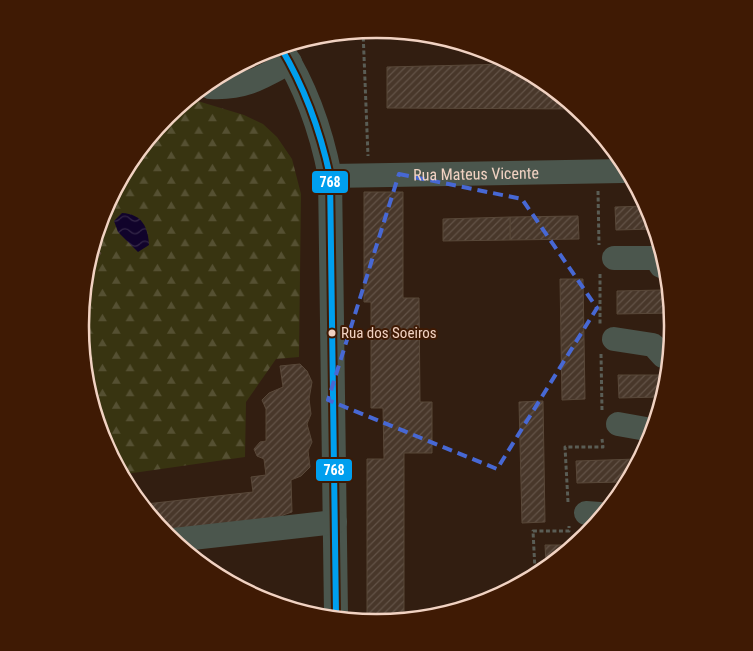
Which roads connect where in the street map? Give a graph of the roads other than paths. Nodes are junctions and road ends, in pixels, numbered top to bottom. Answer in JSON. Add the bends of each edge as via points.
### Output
{"nodes":[{"id":1,"x":286,"y":55,"type":"edge"},
{"id":2,"x":215,"y":87,"type":"edge"},
{"id":3,"x":620,"y":171,"type":"edge"},
{"id":4,"x":330,"y":176,"type":"junction"},
{"id":5,"x":604,"y":259,"type":"road end"},
{"id":6,"x":657,"y":259,"type":"edge"},
{"id":7,"x":605,"y":342,"type":"road end"},
{"id":8,"x":663,"y":356,"type":"edge"},
{"id":9,"x":607,"y":424,"type":"road end"},
{"id":10,"x":645,"y":429,"type":"edge"},
{"id":11,"x":335,"y":522,"type":"junction"},
{"id":12,"x":184,"y":539,"type":"edge"},
{"id":13,"x":336,"y":611,"type":"edge"}],
"edges":[{"from":1,"to":2,"type":"street","via":[[249,83]]},
{"from":1,"to":4,"type":"street","via":[[312,108]]},
{"from":3,"to":4,"type":"street","name":"Rua Mateus Vicente"},
{"from":4,"to":11,"type":"street"},
{"from":5,"to":6,"type":"street"},
{"from":7,"to":8,"type":"street","via":[[653,345]]},
{"from":9,"to":10,"type":"street"},
{"from":11,"to":12,"type":"street"},
{"from":11,"to":13,"type":"street"}]}
